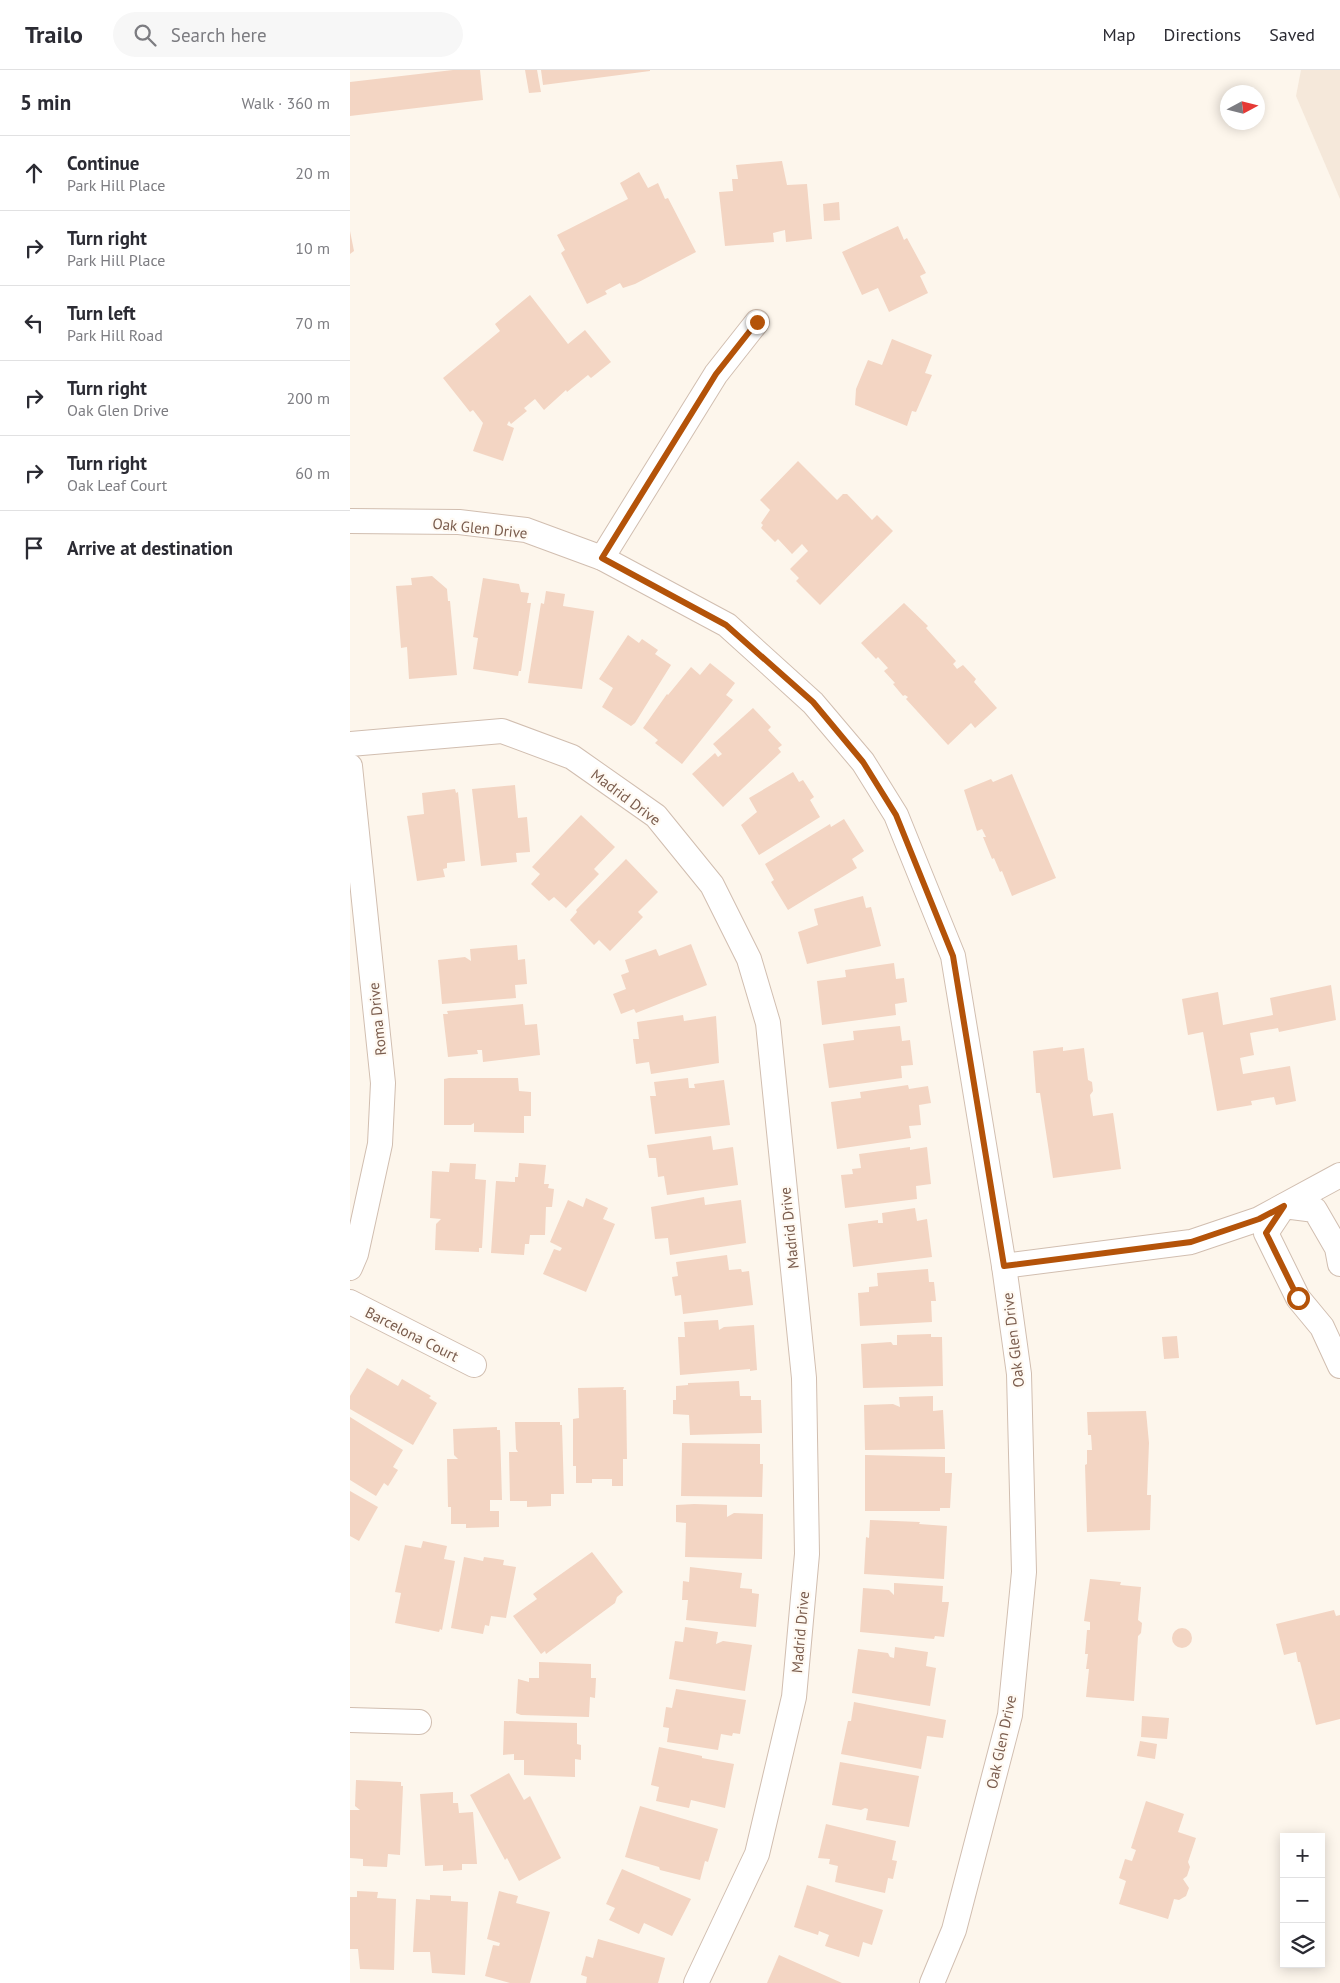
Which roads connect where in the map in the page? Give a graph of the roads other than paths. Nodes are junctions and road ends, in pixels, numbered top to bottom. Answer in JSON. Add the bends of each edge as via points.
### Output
{"nodes":[{"id":1,"x":757,"y":322,"type":"dead end"},
{"id":2,"x":350,"y":521,"type":"edge"},
{"id":3,"x":602,"y":558,"type":"junction"},
{"id":4,"x":350,"y":744,"type":"edge"},
{"id":5,"x":350,"y":766,"type":"edge"},
{"id":6,"x":1340,"y":1175,"type":"edge"},
{"id":7,"x":1284,"y":1206,"type":"junction"},
{"id":8,"x":1340,"y":1264,"type":"edge"},
{"id":9,"x":1004,"y":1266,"type":"junction"},
{"id":10,"x":350,"y":1268,"type":"edge"},
{"id":11,"x":350,"y":1302,"type":"edge"},
{"id":12,"x":474,"y":1365,"type":"dead end"},
{"id":13,"x":1340,"y":1366,"type":"edge"},
{"id":14,"x":350,"y":1720,"type":"edge"},
{"id":15,"x":419,"y":1722,"type":"dead end"},
{"id":16,"x":696,"y":1983,"type":"edge"},
{"id":17,"x":932,"y":1983,"type":"edge"}],
"edges":[{"from":1,"to":3,"type":"street","via":[[716,374]]},
{"from":2,"to":3,"type":"street","name":"Oak Glen Drive","via":[[459,522],[526,530]]},
{"from":3,"to":9,"type":"street","name":"Oak Glen Drive","via":[[726,625],[813,702],[863,762],[896,815],[953,956]]},
{"from":4,"to":16,"type":"street","name":"Madrid Drive","via":[[502,731],[572,757],[656,816],[712,885],[749,960],[768,1023],[804,1378],[807,1554],[794,1698],[758,1854]]},
{"from":5,"to":10,"type":"street","name":"Roma Drive","via":[[383,1083],[380,1144],[356,1254]]},
{"from":6,"to":7,"type":"street"},
{"from":7,"to":8,"type":"street","via":[[1314,1210],[1337,1248]]},
{"from":7,"to":9,"type":"street","via":[[1259,1219],[1191,1242]]},
{"from":7,"to":13,"type":"street","via":[[1266,1233],[1298,1298],[1322,1327]]},
{"from":9,"to":17,"type":"street","name":"Oak Glen Drive","via":[[1019,1374],[1024,1572],[1012,1696],[1010,1715],[954,1930]]},
{"from":11,"to":12,"type":"street","name":"Barcelona Court"},
{"from":14,"to":15,"type":"street"}]}
